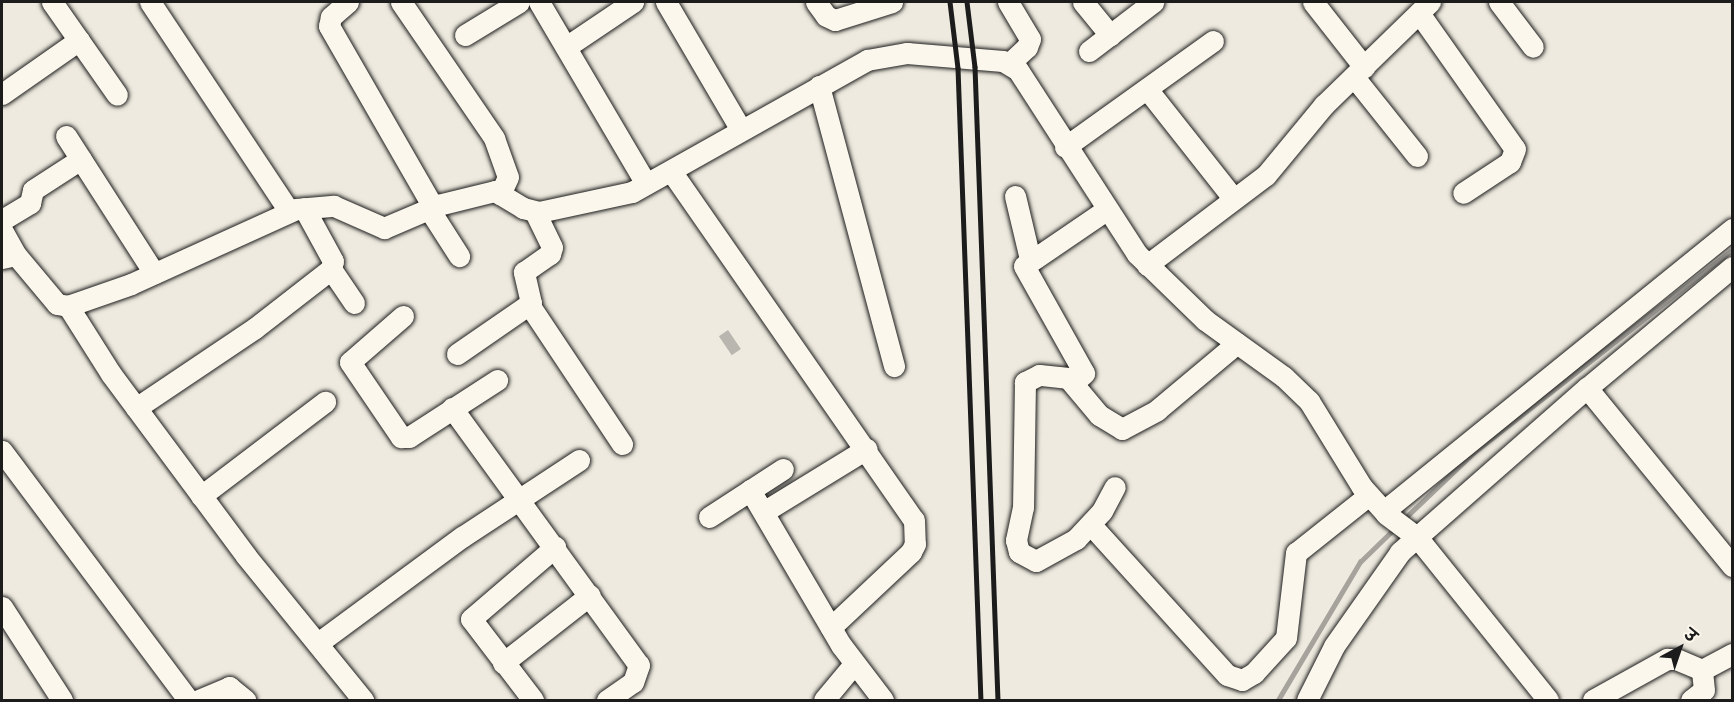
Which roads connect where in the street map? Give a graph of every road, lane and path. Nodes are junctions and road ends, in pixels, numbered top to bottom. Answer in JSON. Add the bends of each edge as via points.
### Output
{"nodes":[{"id":1,"x":52,"y":2,"type":"edge"},
{"id":2,"x":150,"y":2,"type":"edge"},
{"id":3,"x":348,"y":2,"type":"edge"},
{"id":4,"x":400,"y":2,"type":"edge"},
{"id":5,"x":519,"y":2,"type":"edge"},
{"id":6,"x":539,"y":2,"type":"edge"},
{"id":7,"x":633,"y":2,"type":"edge"},
{"id":8,"x":666,"y":2,"type":"edge"},
{"id":9,"x":816,"y":2,"type":"edge"},
{"id":10,"x":892,"y":2,"type":"edge"},
{"id":11,"x":1008,"y":2,"type":"edge"},
{"id":12,"x":1083,"y":2,"type":"edge"},
{"id":13,"x":1153,"y":2,"type":"edge"},
{"id":14,"x":1312,"y":2,"type":"edge"},
{"id":15,"x":1499,"y":2,"type":"edge"},
{"id":16,"x":1426,"y":5,"type":"edge"},
{"id":17,"x":1110,"y":34,"type":"junction"},
{"id":18,"x":465,"y":35,"type":"dead end"},
{"id":19,"x":79,"y":40,"type":"junction"},
{"id":20,"x":1213,"y":41,"type":"dead end"},
{"id":21,"x":566,"y":47,"type":"junction"},
{"id":22,"x":1533,"y":47,"type":"dead end"},
{"id":23,"x":1089,"y":51,"type":"dead end"},
{"id":24,"x":1010,"y":63,"type":"junction"},
{"id":25,"x":1359,"y":72,"type":"junction"},
{"id":26,"x":819,"y":86,"type":"junction"},
{"id":27,"x":1147,"y":89,"type":"junction"},
{"id":28,"x":2,"y":94,"type":"edge"},
{"id":29,"x":117,"y":95,"type":"dead end"},
{"id":30,"x":741,"y":130,"type":"junction"},
{"id":31,"x":66,"y":136,"type":"dead end"},
{"id":32,"x":1065,"y":147,"type":"junction"},
{"id":33,"x":1417,"y":156,"type":"dead end"},
{"id":34,"x":81,"y":159,"type":"junction"},
{"id":35,"x":671,"y":171,"type":"junction"},
{"id":36,"x":646,"y":184,"type":"junction"},
{"id":37,"x":1463,"y":193,"type":"dead end"},
{"id":38,"x":500,"y":194,"type":"junction"},
{"id":39,"x":1015,"y":196,"type":"dead end"},
{"id":40,"x":1234,"y":199,"type":"junction"},
{"id":41,"x":431,"y":208,"type":"junction"},
{"id":42,"x":297,"y":210,"type":"junction"},
{"id":43,"x":1106,"y":210,"type":"junction"},
{"id":44,"x":535,"y":212,"type":"junction"},
{"id":45,"x":2,"y":220,"type":"edge"},
{"id":46,"x":1732,"y":229,"type":"edge"},
{"id":47,"x":2,"y":230,"type":"edge"},
{"id":48,"x":9,"y":256,"type":"edge"},
{"id":49,"x":459,"y":256,"type":"dead end"},
{"id":50,"x":1030,"y":259,"type":"junction"},
{"id":51,"x":1147,"y":265,"type":"junction"},
{"id":52,"x":1732,"y":267,"type":"edge"},
{"id":53,"x":331,"y":269,"type":"junction"},
{"id":54,"x":154,"y":273,"type":"junction"},
{"id":55,"x":354,"y":303,"type":"dead end"},
{"id":56,"x":68,"y":306,"type":"junction"},
{"id":57,"x":530,"y":306,"type":"junction"},
{"id":58,"x":403,"y":316,"type":"dead end"},
{"id":59,"x":1237,"y":343,"type":"junction"},
{"id":60,"x":457,"y":354,"type":"dead end"},
{"id":61,"x":894,"y":366,"type":"dead end"},
{"id":62,"x":1068,"y":378,"type":"junction"},
{"id":63,"x":497,"y":380,"type":"dead end"},
{"id":64,"x":1587,"y":388,"type":"junction"},
{"id":65,"x":326,"y":402,"type":"dead end"},
{"id":66,"x":136,"y":408,"type":"junction"},
{"id":67,"x":452,"y":408,"type":"junction"},
{"id":68,"x":622,"y":444,"type":"dead end"},
{"id":69,"x":866,"y":449,"type":"junction"},
{"id":70,"x":2,"y":451,"type":"edge"},
{"id":71,"x":579,"y":460,"type":"dead end"},
{"id":72,"x":783,"y":469,"type":"dead end"},
{"id":73,"x":1115,"y":487,"type":"dead end"},
{"id":74,"x":750,"y":490,"type":"junction"},
{"id":75,"x":1369,"y":495,"type":"junction"},
{"id":76,"x":201,"y":496,"type":"junction"},
{"id":77,"x":521,"y":498,"type":"junction"},
{"id":78,"x":765,"y":511,"type":"junction"},
{"id":79,"x":1385,"y":513,"type":"junction"},
{"id":80,"x":710,"y":517,"type":"dead end"},
{"id":81,"x":1091,"y":525,"type":"junction"},
{"id":82,"x":1411,"y":534,"type":"junction"},
{"id":83,"x":555,"y":546,"type":"junction"},
{"id":84,"x":1732,"y":566,"type":"edge"},
{"id":85,"x":590,"y":596,"type":"junction"},
{"id":86,"x":2,"y":607,"type":"edge"},
{"id":87,"x":831,"y":627,"type":"junction"},
{"id":88,"x":318,"y":643,"type":"junction"},
{"id":89,"x":1732,"y":654,"type":"edge"},
{"id":90,"x":503,"y":663,"type":"junction"},
{"id":91,"x":854,"y":664,"type":"junction"},
{"id":92,"x":1702,"y":670,"type":"junction"},
{"id":93,"x":62,"y":700,"type":"edge"},
{"id":94,"x":188,"y":700,"type":"edge"},
{"id":95,"x":199,"y":700,"type":"edge"},
{"id":96,"x":245,"y":700,"type":"edge"},
{"id":97,"x":363,"y":700,"type":"edge"},
{"id":98,"x":532,"y":700,"type":"edge"},
{"id":99,"x":607,"y":700,"type":"edge"},
{"id":100,"x":824,"y":700,"type":"edge"},
{"id":101,"x":883,"y":700,"type":"edge"},
{"id":102,"x":1307,"y":700,"type":"edge"},
{"id":103,"x":1548,"y":700,"type":"edge"},
{"id":104,"x":1593,"y":700,"type":"edge"},
{"id":105,"x":1690,"y":700,"type":"edge"}],
"edges":[{"from":1,"to":19,"type":"street"},
{"from":2,"to":42,"type":"street"},
{"from":3,"to":41,"type":"street","via":[[331,17],[329,26]]},
{"from":4,"to":38,"type":"street","via":[[494,138],[508,173]]},
{"from":5,"to":18,"type":"street"},
{"from":6,"to":21,"type":"street"},
{"from":7,"to":21,"type":"street"},
{"from":8,"to":30,"type":"street"},
{"from":9,"to":10,"type":"street","via":[[830,20]]},
{"from":11,"to":24,"type":"street","via":[[1030,39]]},
{"from":12,"to":17,"type":"street"},
{"from":13,"to":17,"type":"street"},
{"from":14,"to":25,"type":"street"},
{"from":15,"to":22,"type":"street"},
{"from":16,"to":25,"type":"street"},
{"from":16,"to":37,"type":"street","via":[[1515,148],[1510,162]]},
{"from":17,"to":23,"type":"street"},
{"from":19,"to":28,"type":"street"},
{"from":19,"to":29,"type":"street"},
{"from":20,"to":27,"type":"street"},
{"from":21,"to":36,"type":"street"},
{"from":24,"to":26,"type":"street","via":[[957,55],[889,55],[867,60]]},
{"from":24,"to":32,"type":"street"},
{"from":25,"to":33,"type":"street"},
{"from":25,"to":40,"type":"street","via":[[1310,121],[1266,175]]},
{"from":26,"to":30,"type":"street"},
{"from":26,"to":61,"type":"street"},
{"from":27,"to":32,"type":"street"},
{"from":27,"to":40,"type":"street"},
{"from":30,"to":35,"type":"street"},
{"from":31,"to":34,"type":"street"},
{"from":32,"to":43,"type":"street"},
{"from":34,"to":45,"type":"street","via":[[33,190],[30,203]]},
{"from":34,"to":54,"type":"street"},
{"from":35,"to":36,"type":"street"},
{"from":35,"to":69,"type":"street"},
{"from":36,"to":44,"type":"street","via":[[625,194]]},
{"from":38,"to":41,"type":"street","via":[[483,191]]},
{"from":38,"to":44,"type":"street"},
{"from":39,"to":50,"type":"street"},
{"from":40,"to":51,"type":"street"},
{"from":41,"to":42,"type":"street","via":[[384,228],[334,206]]},
{"from":41,"to":49,"type":"street"},
{"from":42,"to":53,"type":"street","via":[[333,261]]},
{"from":42,"to":54,"type":"street"},
{"from":43,"to":50,"type":"street"},
{"from":43,"to":51,"type":"street"},
{"from":44,"to":57,"type":"street","via":[[552,247],[550,254],[524,272]]},
{"from":46,"to":79,"type":"street"},
{"from":47,"to":48,"type":"street"},
{"from":48,"to":56,"type":"street","via":[[57,304]]},
{"from":50,"to":62,"type":"street","via":[[1024,270],[1082,367],[1082,378]]},
{"from":51,"to":59,"type":"street","via":[[1197,313]]},
{"from":52,"to":64,"type":"street"},
{"from":53,"to":55,"type":"street"},
{"from":53,"to":66,"type":"street","via":[[255,328]]},
{"from":54,"to":56,"type":"street"},
{"from":56,"to":66,"type":"street"},
{"from":57,"to":60,"type":"street"},
{"from":57,"to":68,"type":"street"},
{"from":58,"to":67,"type":"street","via":[[351,358],[351,365],[405,438]]},
{"from":59,"to":62,"type":"street","via":[[1157,410],[1122,429],[1099,415]]},
{"from":59,"to":75,"type":"street","via":[[1310,401]]},
{"from":62,"to":81,"type":"street","via":[[1040,375],[1025,382],[1023,507],[1016,540],[1019,552],[1036,561],[1045,558],[1076,540]]},
{"from":63,"to":67,"type":"street"},
{"from":64,"to":82,"type":"street"},
{"from":64,"to":84,"type":"street"},
{"from":65,"to":76,"type":"street"},
{"from":66,"to":76,"type":"street"},
{"from":67,"to":77,"type":"street"},
{"from":69,"to":78,"type":"street"},
{"from":69,"to":87,"type":"street","via":[[912,514],[915,544]]},
{"from":70,"to":94,"type":"street"},
{"from":71,"to":77,"type":"street"},
{"from":72,"to":74,"type":"street"},
{"from":73,"to":81,"type":"street"},
{"from":74,"to":78,"type":"street"},
{"from":74,"to":80,"type":"street"},
{"from":75,"to":79,"type":"street"},
{"from":75,"to":81,"type":"street","via":[[1296,553],[1286,638],[1254,673],[1242,680],[1227,675]]},
{"from":76,"to":88,"type":"street"},
{"from":77,"to":83,"type":"street"},
{"from":77,"to":88,"type":"street"},
{"from":78,"to":87,"type":"street"},
{"from":79,"to":82,"type":"street"},
{"from":82,"to":102,"type":"street","via":[[1334,646]]},
{"from":82,"to":103,"type":"street"},
{"from":83,"to":85,"type":"street"},
{"from":83,"to":90,"type":"street","via":[[471,619]]},
{"from":85,"to":90,"type":"street"},
{"from":85,"to":99,"type":"street","via":[[639,665],[633,682]]},
{"from":86,"to":93,"type":"street"},
{"from":87,"to":91,"type":"street"},
{"from":88,"to":97,"type":"street"},
{"from":89,"to":92,"type":"street"},
{"from":90,"to":98,"type":"street"},
{"from":91,"to":100,"type":"street"},
{"from":91,"to":101,"type":"street"},
{"from":92,"to":104,"type":"street","via":[[1667,659]]},
{"from":92,"to":105,"type":"street","via":[[1704,690]]},
{"from":95,"to":96,"type":"street","via":[[229,687]]}]}
